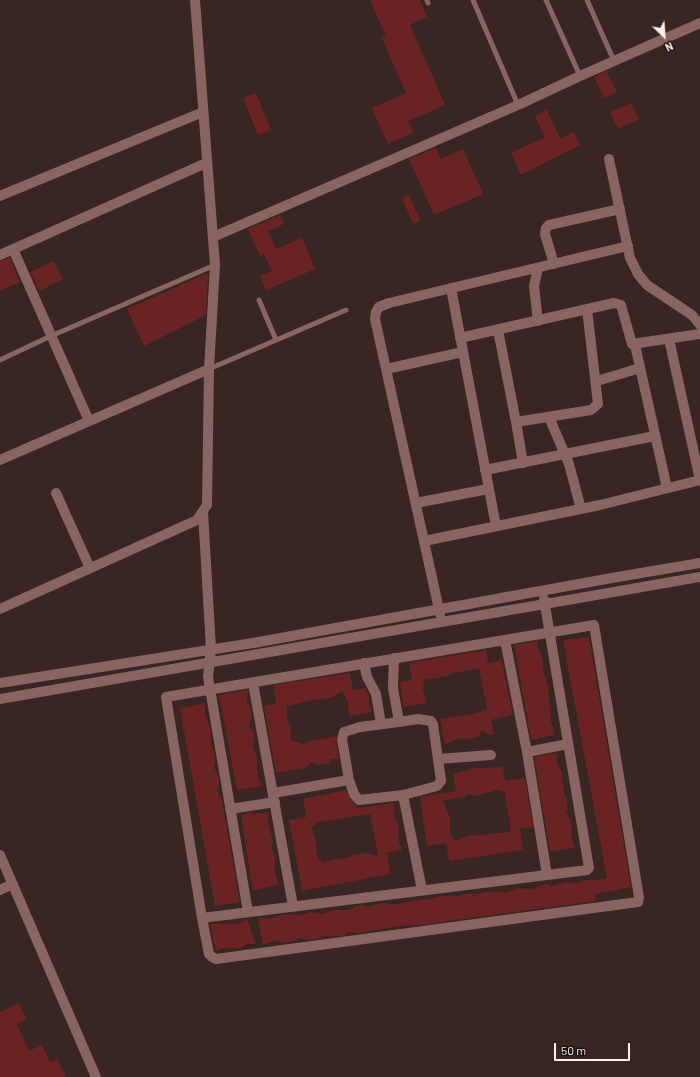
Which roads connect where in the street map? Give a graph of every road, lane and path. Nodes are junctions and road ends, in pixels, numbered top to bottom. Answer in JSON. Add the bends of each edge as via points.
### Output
{"nodes":[{"id":1,"x":195,"y":0,"type":"edge"},
{"id":2,"x":473,"y":0,"type":"edge"},
{"id":3,"x":546,"y":0,"type":"edge"},
{"id":4,"x":587,"y":0,"type":"edge"},
{"id":5,"x":700,"y":23,"type":"edge"},
{"id":6,"x":614,"y":62,"type":"junction"},
{"id":7,"x":580,"y":76,"type":"junction"},
{"id":8,"x":518,"y":105,"type":"junction"},
{"id":9,"x":203,"y":112,"type":"junction"},
{"id":10,"x":609,"y":159,"type":"dead end"},
{"id":11,"x":206,"y":163,"type":"junction"},
{"id":12,"x":0,"y":196,"type":"edge"},
{"id":13,"x":620,"y":209,"type":"junction"},
{"id":14,"x":213,"y":237,"type":"junction"},
{"id":15,"x":628,"y":246,"type":"junction"},
{"id":16,"x":13,"y":249,"type":"junction"},
{"id":17,"x":0,"y":255,"type":"edge"},
{"id":18,"x":554,"y":264,"type":"junction"},
{"id":19,"x":215,"y":265,"type":"junction"},
{"id":20,"x":538,"y":268,"type":"junction"},
{"id":21,"x":451,"y":288,"type":"junction"},
{"id":22,"x":259,"y":300,"type":"dead end"},
{"id":23,"x":587,"y":309,"type":"junction"},
{"id":24,"x":346,"y":310,"type":"dead end"},
{"id":25,"x":538,"y":321,"type":"junction"},
{"id":26,"x":700,"y":325,"type":"edge"},
{"id":27,"x":498,"y":330,"type":"junction"},
{"id":28,"x":700,"y":334,"type":"edge"},
{"id":29,"x":51,"y":336,"type":"junction"},
{"id":30,"x":460,"y":338,"type":"junction"},
{"id":31,"x":669,"y":339,"type":"junction"},
{"id":32,"x":276,"y":340,"type":"junction"},
{"id":33,"x":635,"y":345,"type":"junction"},
{"id":34,"x":463,"y":352,"type":"junction"},
{"id":35,"x":0,"y":360,"type":"edge"},
{"id":36,"x":640,"y":368,"type":"junction"},
{"id":37,"x":210,"y":369,"type":"junction"},
{"id":38,"x":386,"y":369,"type":"junction"},
{"id":39,"x":597,"y":381,"type":"junction"},
{"id":40,"x":549,"y":417,"type":"junction"},
{"id":41,"x":89,"y":421,"type":"junction"},
{"id":42,"x":516,"y":422,"type":"junction"},
{"id":43,"x":655,"y":436,"type":"junction"},
{"id":44,"x":565,"y":455,"type":"junction"},
{"id":45,"x":0,"y":460,"type":"edge"},
{"id":46,"x":523,"y":463,"type":"junction"},
{"id":47,"x":485,"y":470,"type":"junction"},
{"id":48,"x":700,"y":480,"type":"edge"},
{"id":49,"x":667,"y":488,"type":"junction"},
{"id":50,"x":488,"y":489,"type":"junction"},
{"id":51,"x":56,"y":493,"type":"dead end"},
{"id":52,"x":416,"y":503,"type":"junction"},
{"id":53,"x":581,"y":508,"type":"junction"},
{"id":54,"x":204,"y":512,"type":"junction"},
{"id":55,"x":496,"y":526,"type":"junction"},
{"id":56,"x":424,"y":541,"type":"junction"},
{"id":57,"x":700,"y":563,"type":"edge"},
{"id":58,"x":90,"y":568,"type":"junction"},
{"id":59,"x":700,"y":577,"type":"edge"},
{"id":60,"x":543,"y":590,"type":"junction"},
{"id":61,"x":546,"y":604,"type":"junction"},
{"id":62,"x":0,"y":609,"type":"edge"},
{"id":63,"x":439,"y":609,"type":"junction"},
{"id":64,"x":442,"y":622,"type":"junction"},
{"id":65,"x":550,"y":632,"type":"junction"},
{"id":66,"x":505,"y":640,"type":"junction"},
{"id":67,"x":211,"y":649,"type":"junction"},
{"id":68,"x":394,"y":658,"type":"junction"},
{"id":69,"x":211,"y":661,"type":"junction"},
{"id":70,"x":364,"y":663,"type":"junction"},
{"id":71,"x":0,"y":683,"type":"edge"},
{"id":72,"x":253,"y":683,"type":"junction"},
{"id":73,"x":210,"y":690,"type":"junction"},
{"id":74,"x":0,"y":699,"type":"edge"},
{"id":75,"x":398,"y":722,"type":"junction"},
{"id":76,"x":380,"y":724,"type":"junction"},
{"id":77,"x":568,"y":744,"type":"junction"},
{"id":78,"x":526,"y":752,"type":"junction"},
{"id":79,"x":491,"y":755,"type":"dead end"},
{"id":80,"x":438,"y":759,"type":"junction"},
{"id":81,"x":349,"y":780,"type":"junction"},
{"id":82,"x":403,"y":795,"type":"junction"},
{"id":83,"x":274,"y":798,"type":"junction"},
{"id":84,"x":230,"y":809,"type":"junction"},
{"id":85,"x":0,"y":855,"type":"edge"},
{"id":86,"x":547,"y":875,"type":"junction"},
{"id":87,"x":12,"y":884,"type":"junction"},
{"id":88,"x":0,"y":890,"type":"edge"},
{"id":89,"x":422,"y":890,"type":"junction"},
{"id":90,"x":293,"y":906,"type":"junction"},
{"id":91,"x":248,"y":912,"type":"junction"},
{"id":92,"x":202,"y":918,"type":"junction"},
{"id":93,"x":96,"y":1077,"type":"edge"}],
"edges":[{"from":1,"to":9,"type":"street"},
{"from":2,"to":8,"type":"lane"},
{"from":3,"to":7,"type":"lane"},
{"from":4,"to":6,"type":"lane"},
{"from":5,"to":6,"type":"street"},
{"from":6,"to":7,"type":"street"},
{"from":7,"to":8,"type":"street"},
{"from":8,"to":14,"type":"street"},
{"from":9,"to":11,"type":"street"},
{"from":9,"to":12,"type":"street"},
{"from":10,"to":13,"type":"street"},
{"from":11,"to":14,"type":"street"},
{"from":11,"to":16,"type":"street"},
{"from":13,"to":15,"type":"street"},
{"from":13,"to":18,"type":"street","via":[[549,225],[545,234]]},
{"from":14,"to":19,"type":"street"},
{"from":15,"to":18,"type":"street"},
{"from":15,"to":26,"type":"street","via":[[630,258],[647,285],[692,315]]},
{"from":16,"to":17,"type":"street"},
{"from":16,"to":29,"type":"street"},
{"from":18,"to":20,"type":"street"},
{"from":19,"to":29,"type":"lane"},
{"from":19,"to":37,"type":"street"},
{"from":20,"to":21,"type":"street"},
{"from":20,"to":25,"type":"street","via":[[534,286]]},
{"from":21,"to":30,"type":"street"},
{"from":21,"to":38,"type":"street","via":[[379,307],[375,318]]},
{"from":22,"to":32,"type":"lane"},
{"from":23,"to":25,"type":"street"},
{"from":23,"to":33,"type":"street","via":[[614,303],[621,305],[629,341]]},
{"from":23,"to":39,"type":"street"},
{"from":24,"to":32,"type":"lane"},
{"from":25,"to":27,"type":"street"},
{"from":27,"to":30,"type":"street"},
{"from":27,"to":42,"type":"street"},
{"from":28,"to":31,"type":"street"},
{"from":29,"to":35,"type":"lane"},
{"from":29,"to":41,"type":"street"},
{"from":30,"to":34,"type":"street"},
{"from":31,"to":33,"type":"street"},
{"from":31,"to":48,"type":"street"},
{"from":32,"to":37,"type":"lane"},
{"from":33,"to":36,"type":"street"},
{"from":34,"to":38,"type":"street"},
{"from":34,"to":47,"type":"street"},
{"from":36,"to":39,"type":"street"},
{"from":36,"to":43,"type":"street"},
{"from":37,"to":41,"type":"street"},
{"from":37,"to":54,"type":"street","via":[[208,494]]},
{"from":38,"to":52,"type":"street"},
{"from":39,"to":40,"type":"street","via":[[599,400],[595,408]]},
{"from":40,"to":42,"type":"street"},
{"from":40,"to":44,"type":"street"},
{"from":41,"to":45,"type":"street"},
{"from":42,"to":46,"type":"street"},
{"from":43,"to":44,"type":"street"},
{"from":43,"to":49,"type":"street"},
{"from":44,"to":46,"type":"street"},
{"from":44,"to":53,"type":"street"},
{"from":46,"to":47,"type":"street"},
{"from":47,"to":50,"type":"street"},
{"from":48,"to":49,"type":"street"},
{"from":49,"to":53,"type":"street"},
{"from":50,"to":52,"type":"street"},
{"from":50,"to":55,"type":"street"},
{"from":51,"to":58,"type":"street"},
{"from":52,"to":56,"type":"street"},
{"from":53,"to":55,"type":"street"},
{"from":54,"to":58,"type":"street","via":[[197,520]]},
{"from":54,"to":67,"type":"street"},
{"from":55,"to":56,"type":"street"},
{"from":56,"to":63,"type":"street"},
{"from":57,"to":60,"type":"street"},
{"from":58,"to":62,"type":"street"},
{"from":59,"to":61,"type":"street"},
{"from":60,"to":61,"type":"street"},
{"from":60,"to":63,"type":"street"},
{"from":61,"to":64,"type":"street"},
{"from":61,"to":65,"type":"street"},
{"from":63,"to":64,"type":"street"},
{"from":63,"to":67,"type":"street"},
{"from":64,"to":69,"type":"street"},
{"from":65,"to":66,"type":"street"},
{"from":65,"to":77,"type":"street"},
{"from":65,"to":92,"type":"street","via":[[593,624],[594,626],[638,902],[216,959],[208,954]]},
{"from":66,"to":68,"type":"street"},
{"from":66,"to":78,"type":"street"},
{"from":67,"to":69,"type":"street"},
{"from":67,"to":71,"type":"street"},
{"from":68,"to":70,"type":"street"},
{"from":68,"to":75,"type":"street","via":[[393,688]]},
{"from":69,"to":73,"type":"street","via":[[208,676]]},
{"from":69,"to":74,"type":"street"},
{"from":70,"to":72,"type":"street"},
{"from":70,"to":76,"type":"street","via":[[367,677],[376,694]]},
{"from":72,"to":73,"type":"street"},
{"from":72,"to":83,"type":"street"},
{"from":73,"to":84,"type":"street"},
{"from":73,"to":92,"type":"street","via":[[166,698]]},
{"from":75,"to":76,"type":"street"},
{"from":75,"to":80,"type":"street","via":[[418,719],[431,721]]},
{"from":76,"to":81,"type":"street","via":[[348,730],[342,735]]},
{"from":77,"to":78,"type":"street"},
{"from":77,"to":86,"type":"street","via":[[589,868],[586,872]]},
{"from":78,"to":86,"type":"street"},
{"from":79,"to":80,"type":"street"},
{"from":80,"to":82,"type":"street","via":[[440,783],[420,792]]},
{"from":81,"to":82,"type":"street","via":[[359,800]]},
{"from":81,"to":83,"type":"street"},
{"from":82,"to":89,"type":"street"},
{"from":83,"to":84,"type":"street"},
{"from":83,"to":90,"type":"street"},
{"from":84,"to":91,"type":"street"},
{"from":85,"to":87,"type":"street"},
{"from":86,"to":89,"type":"street"},
{"from":87,"to":88,"type":"street"},
{"from":87,"to":93,"type":"street"},
{"from":89,"to":90,"type":"street"},
{"from":90,"to":91,"type":"street"},
{"from":91,"to":92,"type":"street"}]}
